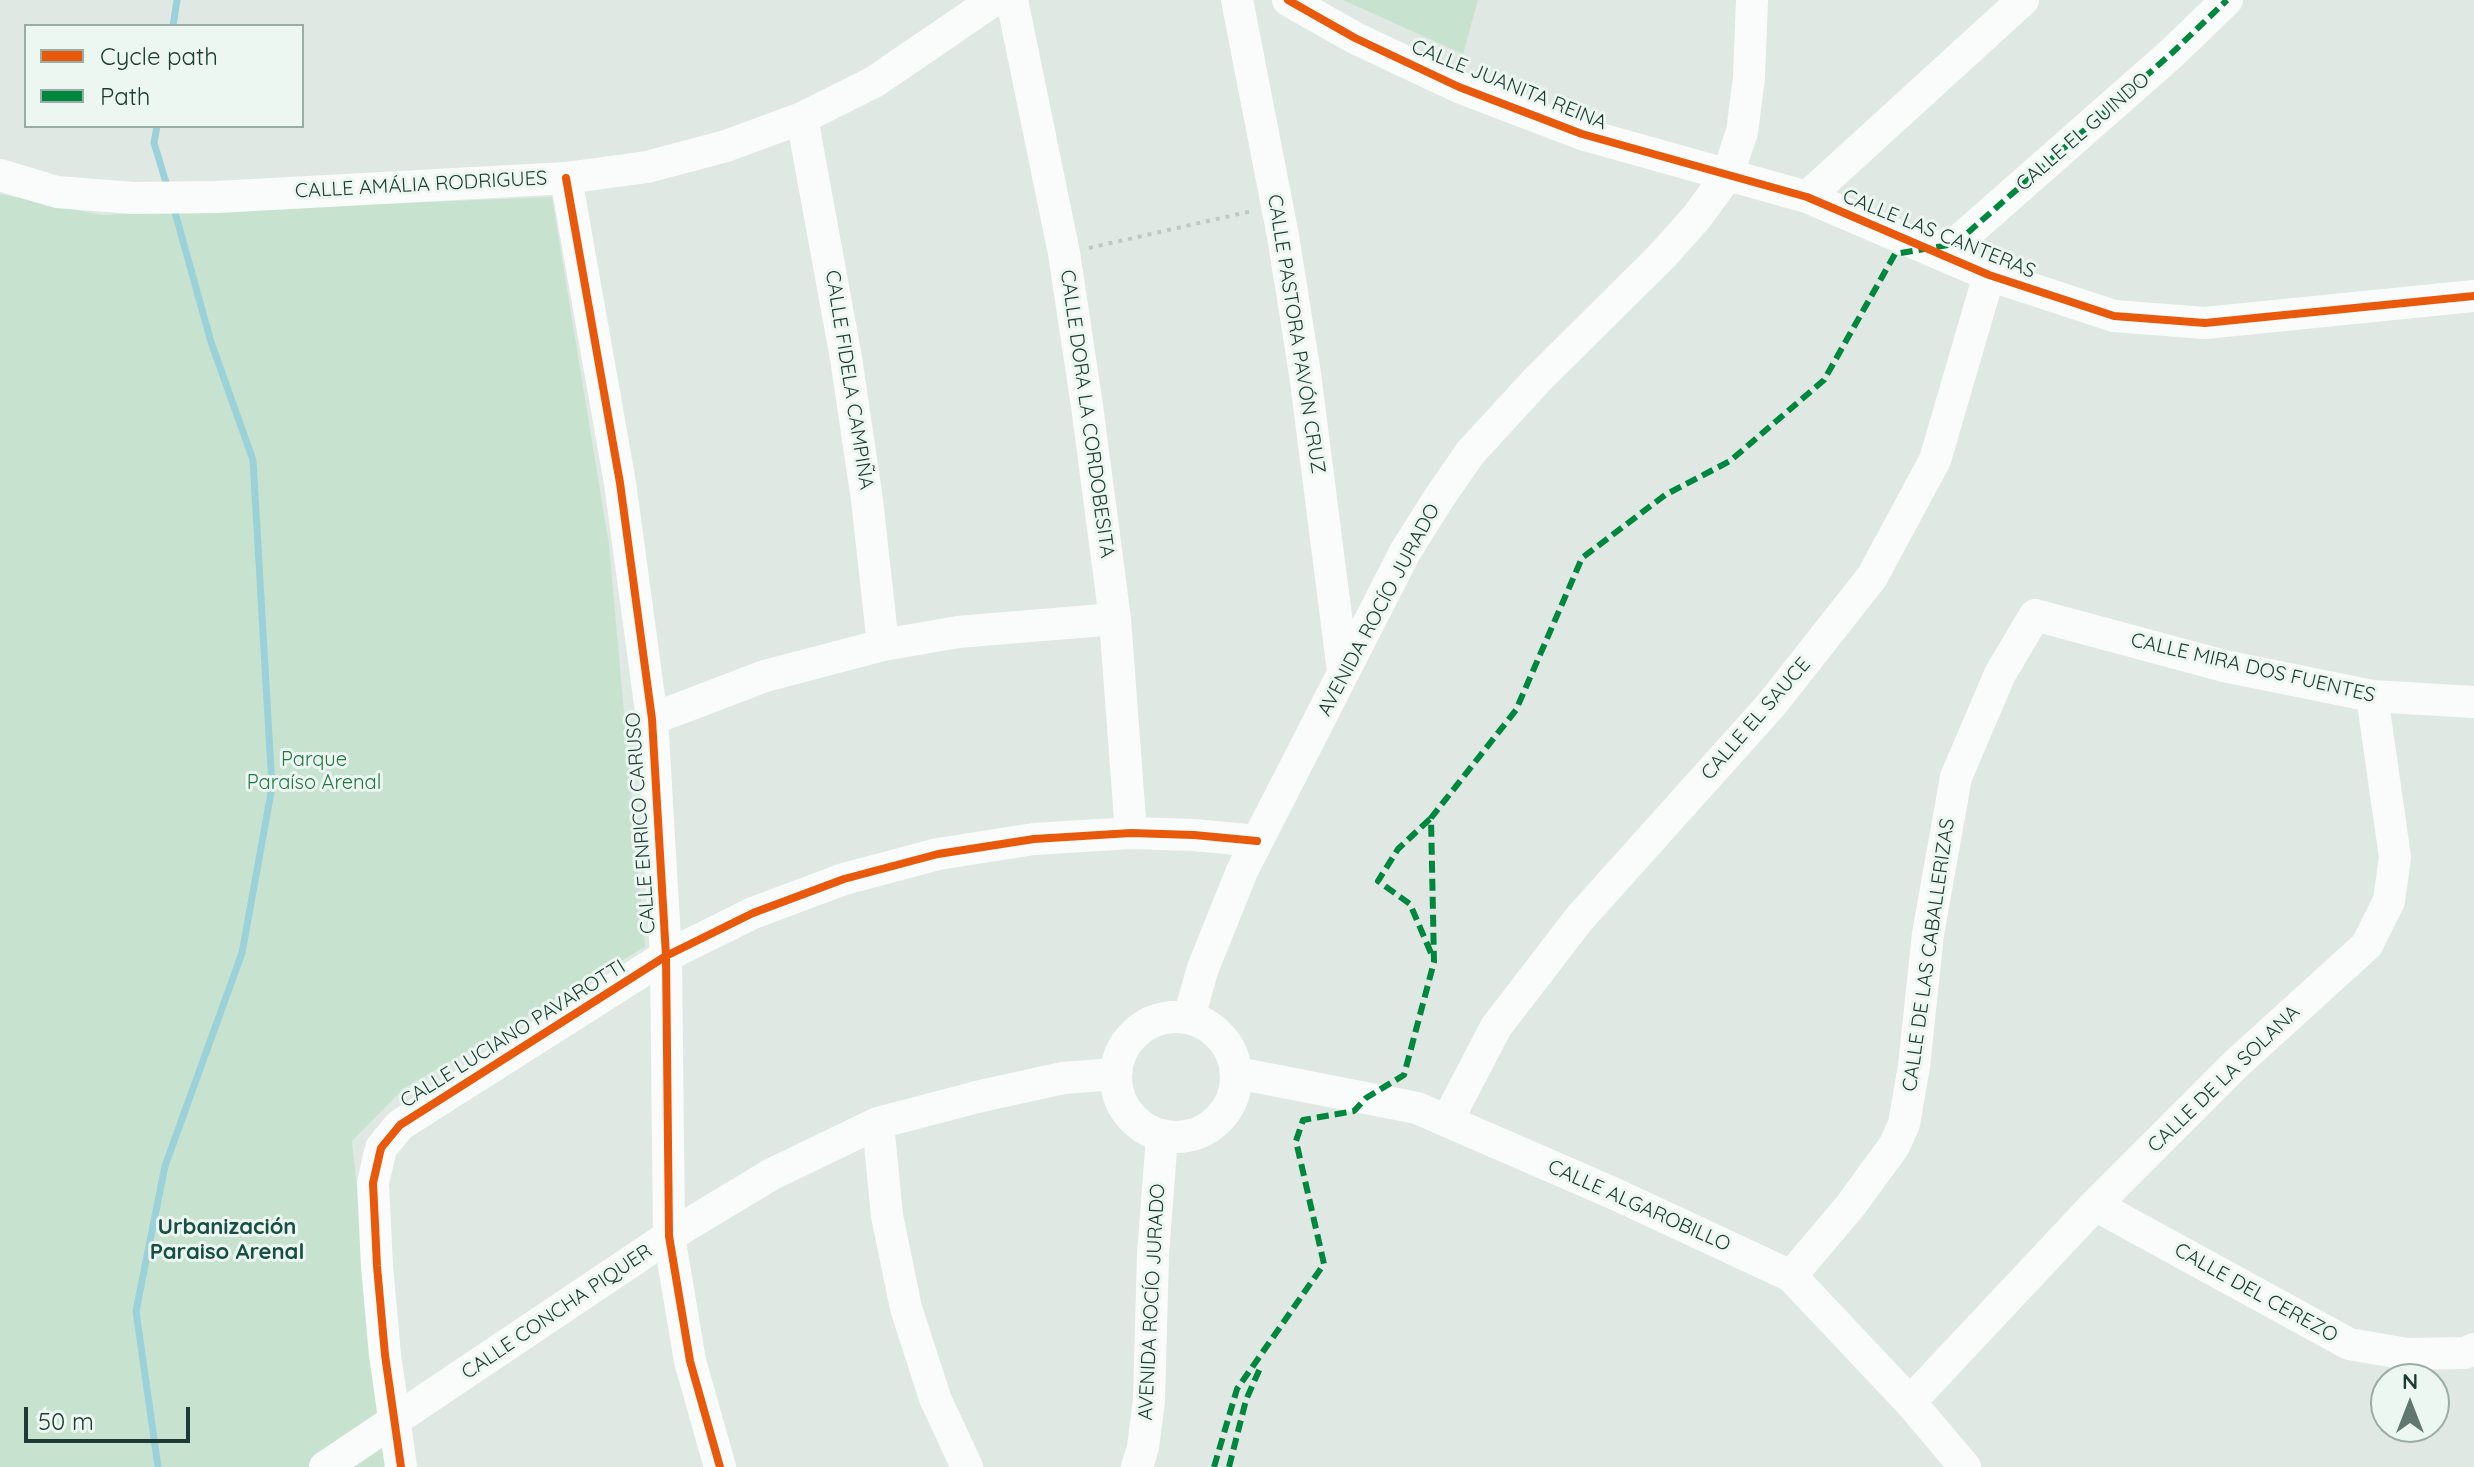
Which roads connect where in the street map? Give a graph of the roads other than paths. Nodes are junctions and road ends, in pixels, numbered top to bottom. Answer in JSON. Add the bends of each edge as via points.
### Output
{"nodes":[{"id":1,"x":994,"y":0,"type":"edge"},
{"id":2,"x":1012,"y":0,"type":"edge"},
{"id":3,"x":1237,"y":0,"type":"edge"},
{"id":4,"x":1288,"y":0,"type":"edge"},
{"id":5,"x":1752,"y":0,"type":"edge"},
{"id":6,"x":2023,"y":0,"type":"edge"},
{"id":7,"x":2227,"y":0,"type":"edge"},
{"id":8,"x":802,"y":118,"type":"junction"},
{"id":9,"x":0,"y":175,"type":"edge"},
{"id":10,"x":1727,"y":176,"type":"junction"},
{"id":11,"x":566,"y":178,"type":"junction"},
{"id":12,"x":1807,"y":197,"type":"junction"},
{"id":13,"x":1929,"y":248,"type":"junction"},
{"id":14,"x":1989,"y":275,"type":"junction"},
{"id":15,"x":2474,"y":296,"type":"edge"},
{"id":16,"x":2035,"y":615,"type":"joint"},
{"id":17,"x":1115,"y":619,"type":"junction"},
{"id":18,"x":883,"y":645,"type":"junction"},
{"id":19,"x":1343,"y":671,"type":"junction"},
{"id":20,"x":2372,"y":696,"type":"junction"},
{"id":21,"x":2474,"y":702,"type":"edge"},
{"id":22,"x":652,"y":719,"type":"junction"},
{"id":23,"x":1131,"y":833,"type":"junction"},
{"id":24,"x":1257,"y":841,"type":"junction"},
{"id":25,"x":666,"y":956,"type":"junction"},
{"id":26,"x":1189,"y":1017,"type":"junction"},
{"id":27,"x":1237,"y":1073,"type":"junction"},
{"id":28,"x":1115,"y":1074,"type":"junction"},
{"id":29,"x":1447,"y":1121,"type":"junction"},
{"id":30,"x":878,"y":1123,"type":"junction"},
{"id":31,"x":1162,"y":1137,"type":"junction"},
{"id":32,"x":2095,"y":1205,"type":"junction"},
{"id":33,"x":669,"y":1236,"type":"junction"},
{"id":34,"x":1791,"y":1276,"type":"junction"},
{"id":35,"x":2474,"y":1349,"type":"edge"},
{"id":36,"x":1910,"y":1402,"type":"junction"},
{"id":37,"x":394,"y":1422,"type":"junction"},
{"id":38,"x":325,"y":1467,"type":"edge"},
{"id":39,"x":401,"y":1467,"type":"edge"},
{"id":40,"x":720,"y":1467,"type":"edge"},
{"id":41,"x":967,"y":1467,"type":"edge"},
{"id":42,"x":1137,"y":1467,"type":"edge"},
{"id":43,"x":1965,"y":1467,"type":"edge"}],
"edges":[{"from":1,"to":8,"type":"street","name":"CALLE AMÁLIA RODRIGUES","via":[[874,82]]},
{"from":2,"to":17,"type":"street","name":"CALLE DORA LA CORDOBESITA","via":[[1064,253]]},
{"from":3,"to":19,"type":"street","name":"CALLE PASTORA PAVÓN CRUZ","via":[[1305,374]]},
{"from":4,"to":10,"type":"street","name":"CALLE JUANITA REINA","via":[[1459,87],[1582,134]]},
{"from":5,"to":10,"type":"street","name":"AVENIDA ROCÍO JURADO","via":[[1742,132]]},
{"from":6,"to":12,"type":"street"},
{"from":7,"to":13,"type":"street","name":"CALLE EL GUINDO","via":[[1955,244]]},
{"from":8,"to":11,"type":"street","name":"CALLE AMÁLIA RODRIGUES","via":[[660,163]]},
{"from":8,"to":18,"type":"street","name":"CALLE FIDELA CAMPIÑA","via":[[846,358]]},
{"from":9,"to":11,"type":"street","name":"CALLE AMÁLIA RODRIGUES","via":[[57,192],[133,198]]},
{"from":10,"to":12,"type":"street","name":"CALLE LAS CANTERAS"},
{"from":10,"to":19,"type":"street","name":"AVENIDA ROCÍO JURADO","via":[[1662,256],[1470,453],[1405,552]]},
{"from":11,"to":22,"type":"street","name":"CALLE ENRICO CARUSO","via":[[620,483]]},
{"from":12,"to":13,"type":"street","name":"CALLE LAS CANTERAS"},
{"from":13,"to":14,"type":"street","name":"CALLE LAS CANTERAS"},
{"from":14,"to":15,"type":"street","name":"CALLE LAS CANTERAS","via":[[2114,316],[2205,323]]},
{"from":14,"to":29,"type":"street","name":"CALLE EL SAUCE","via":[[1935,460],[1872,577],[1771,705],[1579,919],[1496,1027]]},
{"from":16,"to":20,"type":"street","name":"CALLE MIRA DOS FUENTES","via":[[2224,666]]},
{"from":16,"to":34,"type":"street","name":"CALLE DE LAS CABALLERIZAS","via":[[2000,674],[1956,777],[1928,934],[1904,1124],[1851,1205]]},
{"from":17,"to":18,"type":"street","via":[[958,632]]},
{"from":17,"to":23,"type":"street","name":"CALLE DORA LA CORDOBESITA"},
{"from":18,"to":22,"type":"street","via":[[765,676]]},
{"from":19,"to":24,"type":"street","name":"AVENIDA ROCÍO JURADO"},
{"from":20,"to":21,"type":"street","name":"CALLE MIRA DOS FUENTES"},
{"from":20,"to":32,"type":"street","name":"CALLE DE LA SOLANA","via":[[2395,857],[2389,901],[2367,945],[2236,1064]]},
{"from":22,"to":25,"type":"street","name":"CALLE ENRICO CARUSO"},
{"from":23,"to":24,"type":"street","name":"CALLE LUCIANO PAVAROTTI"},
{"from":23,"to":25,"type":"street","name":"CALLE LUCIANO PAVAROTTI","via":[[1034,839],[925,857],[844,879],[753,913]]},
{"from":24,"to":26,"type":"street","name":"AVENIDA ROCÍO JURADO","via":[[1203,968]]},
{"from":25,"to":33,"type":"street","name":"CALLE ENRICO CARUSO"},
{"from":25,"to":37,"type":"street","name":"CALLE LUCIANO PAVAROTTI","via":[[400,1125],[381,1148],[373,1183],[374,1222]]},
{"from":26,"to":27,"type":"street","via":[[1213,1028],[1230,1048]]},
{"from":26,"to":28,"type":"street","via":[[1168,1016],[1131,1036]]},
{"from":27,"to":29,"type":"street","name":"CALLE ALGAROBILLO","via":[[1417,1108]]},
{"from":27,"to":31,"type":"street","via":[[1225,1114],[1209,1128],[1189,1136]]},
{"from":28,"to":30,"type":"street","name":"CALLE CONCHA PIQUER","via":[[1063,1078]]},
{"from":28,"to":31,"type":"street","via":[[1118,1096],[1129,1115]]},
{"from":29,"to":34,"type":"street","name":"CALLE ALGAROBILLO"},
{"from":30,"to":33,"type":"street","name":"CALLE CONCHA PIQUER","via":[[772,1174]]},
{"from":30,"to":41,"type":"street","via":[[887,1216],[906,1308],[935,1398]]},
{"from":31,"to":42,"type":"street","name":"AVENIDA ROCÍO JURADO","via":[[1149,1400]]},
{"from":32,"to":35,"type":"street","name":"CALLE DEL CEREZO","via":[[2349,1344],[2407,1354]]},
{"from":32,"to":36,"type":"street","name":"CALLE DE LA SOLANA"},
{"from":33,"to":37,"type":"street","name":"CALLE CONCHA PIQUER"},
{"from":33,"to":40,"type":"street","name":"CALLE ENRICO CARUSO","via":[[690,1361]]},
{"from":34,"to":36,"type":"street","name":"CALLE ALGAROBILLO"},
{"from":36,"to":43,"type":"street","name":"CALLE ALGAROBILLO"},
{"from":37,"to":38,"type":"street","name":"CALLE CONCHA PIQUER"},
{"from":37,"to":39,"type":"street","name":"CALLE LUCIANO PAVAROTTI"}]}
